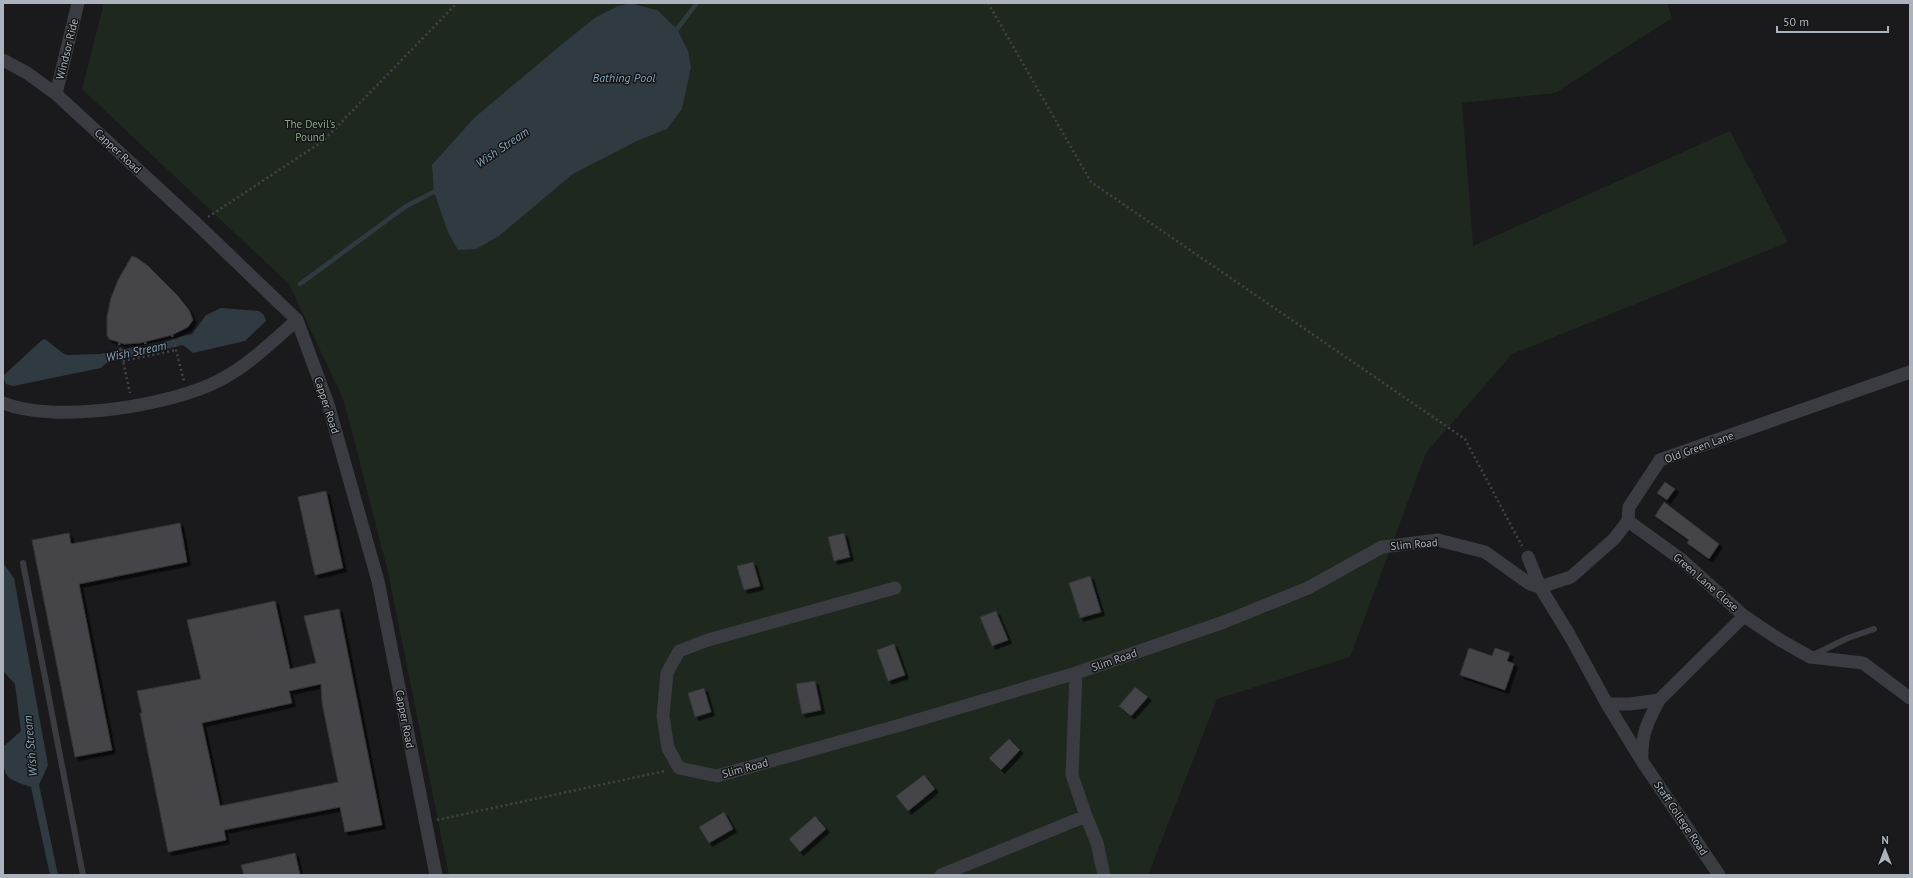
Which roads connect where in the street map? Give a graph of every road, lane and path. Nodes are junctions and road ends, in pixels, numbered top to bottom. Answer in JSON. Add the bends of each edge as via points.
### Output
{"nodes":[{"id":1,"x":78,"y":3,"type":"edge"},
{"id":2,"x":457,"y":3,"type":"edge"},
{"id":3,"x":988,"y":3,"type":"edge"},
{"id":4,"x":3,"y":60,"type":"edge"},
{"id":5,"x":56,"y":94,"type":"junction"},
{"id":6,"x":197,"y":224,"type":"junction"},
{"id":7,"x":297,"y":320,"type":"junction"},
{"id":8,"x":172,"y":335,"type":"dead end"},
{"id":9,"x":145,"y":342,"type":"dead end"},
{"id":10,"x":119,"y":343,"type":"dead end"},
{"id":11,"x":176,"y":350,"type":"junction"},
{"id":12,"x":148,"y":356,"type":"junction"},
{"id":13,"x":123,"y":361,"type":"junction"},
{"id":14,"x":1910,"y":372,"type":"edge"},
{"id":15,"x":187,"y":393,"type":"junction"},
{"id":16,"x":3,"y":403,"type":"edge"},
{"id":17,"x":133,"y":406,"type":"junction"},
{"id":18,"x":1628,"y":521,"type":"junction"},
{"id":19,"x":1528,"y":557,"type":"joint"},
{"id":20,"x":23,"y":562,"type":"dead end"},
{"id":21,"x":1540,"y":587,"type":"junction"},
{"id":22,"x":895,"y":588,"type":"dead end"},
{"id":23,"x":1744,"y":616,"type":"junction"},
{"id":24,"x":1874,"y":629,"type":"dead end"},
{"id":25,"x":1810,"y":657,"type":"junction"},
{"id":26,"x":1076,"y":673,"type":"junction"},
{"id":27,"x":1910,"y":698,"type":"edge"},
{"id":28,"x":1659,"y":700,"type":"junction"},
{"id":29,"x":1607,"y":704,"type":"junction"},
{"id":30,"x":1642,"y":760,"type":"junction"},
{"id":31,"x":679,"y":768,"type":"junction"},
{"id":32,"x":1086,"y":816,"type":"junction"},
{"id":33,"x":425,"y":822,"type":"junction"},
{"id":34,"x":84,"y":875,"type":"edge"},
{"id":35,"x":436,"y":875,"type":"edge"},
{"id":36,"x":940,"y":875,"type":"edge"},
{"id":37,"x":1104,"y":875,"type":"edge"},
{"id":38,"x":1719,"y":875,"type":"edge"}],
"edges":[{"from":1,"to":5,"type":"street","name":"Windsor Ride"},
{"from":2,"to":6,"type":"path","via":[[323,141]]},
{"from":3,"to":19,"type":"path","via":[[1091,182],[1465,439]]},
{"from":4,"to":5,"type":"street","name":"Capper Road","via":[[27,73]]},
{"from":5,"to":6,"type":"street","name":"Capper Road"},
{"from":6,"to":7,"type":"street","name":"Capper Road"},
{"from":7,"to":15,"type":"street","via":[[234,372]]},
{"from":7,"to":33,"type":"street","name":"Capper Road","via":[[328,404],[378,581]]},
{"from":8,"to":11,"type":"path"},
{"from":9,"to":12,"type":"path"},
{"from":10,"to":13,"type":"path"},
{"from":11,"to":12,"type":"path"},
{"from":11,"to":15,"type":"path"},
{"from":12,"to":13,"type":"path"},
{"from":13,"to":17,"type":"path"},
{"from":14,"to":18,"type":"street","name":"Old Green Lane","via":[[1660,460],[1629,507]]},
{"from":15,"to":17,"type":"street"},
{"from":16,"to":17,"type":"street","via":[[14,408],[48,413],[90,412]]},
{"from":18,"to":21,"type":"street","name":"Old Green Lane","via":[[1614,539],[1571,577]]},
{"from":18,"to":23,"type":"street","name":"Green Lane Close","via":[[1682,560]]},
{"from":19,"to":21,"type":"street"},
{"from":20,"to":34,"type":"lane"},
{"from":21,"to":26,"type":"street","name":"Slim Road","via":[[1530,584],[1485,552],[1438,540],[1382,547],[1301,591],[1224,622]]},
{"from":21,"to":29,"type":"street"},
{"from":22,"to":31,"type":"street","via":[[708,640],[679,651],[667,673],[662,716],[668,748]]},
{"from":23,"to":25,"type":"street"},
{"from":23,"to":28,"type":"street","name":"Green Lane Close"},
{"from":24,"to":25,"type":"lane","via":[[1848,638]]},
{"from":25,"to":27,"type":"street","via":[[1863,663]]},
{"from":26,"to":31,"type":"street","name":"Slim Road","via":[[717,776]]},
{"from":26,"to":32,"type":"street","name":"Slim Road","via":[[1072,774]]},
{"from":28,"to":29,"type":"street"},
{"from":28,"to":30,"type":"street","name":"Green Lane Close","via":[[1645,726],[1641,744]]},
{"from":29,"to":30,"type":"street"},
{"from":30,"to":38,"type":"street","name":"Staff College Road"},
{"from":31,"to":33,"type":"path"},
{"from":32,"to":36,"type":"street"},
{"from":32,"to":37,"type":"street","name":"Slim Road","via":[[1097,843]]},
{"from":33,"to":35,"type":"street","name":"Capper Road"}]}
